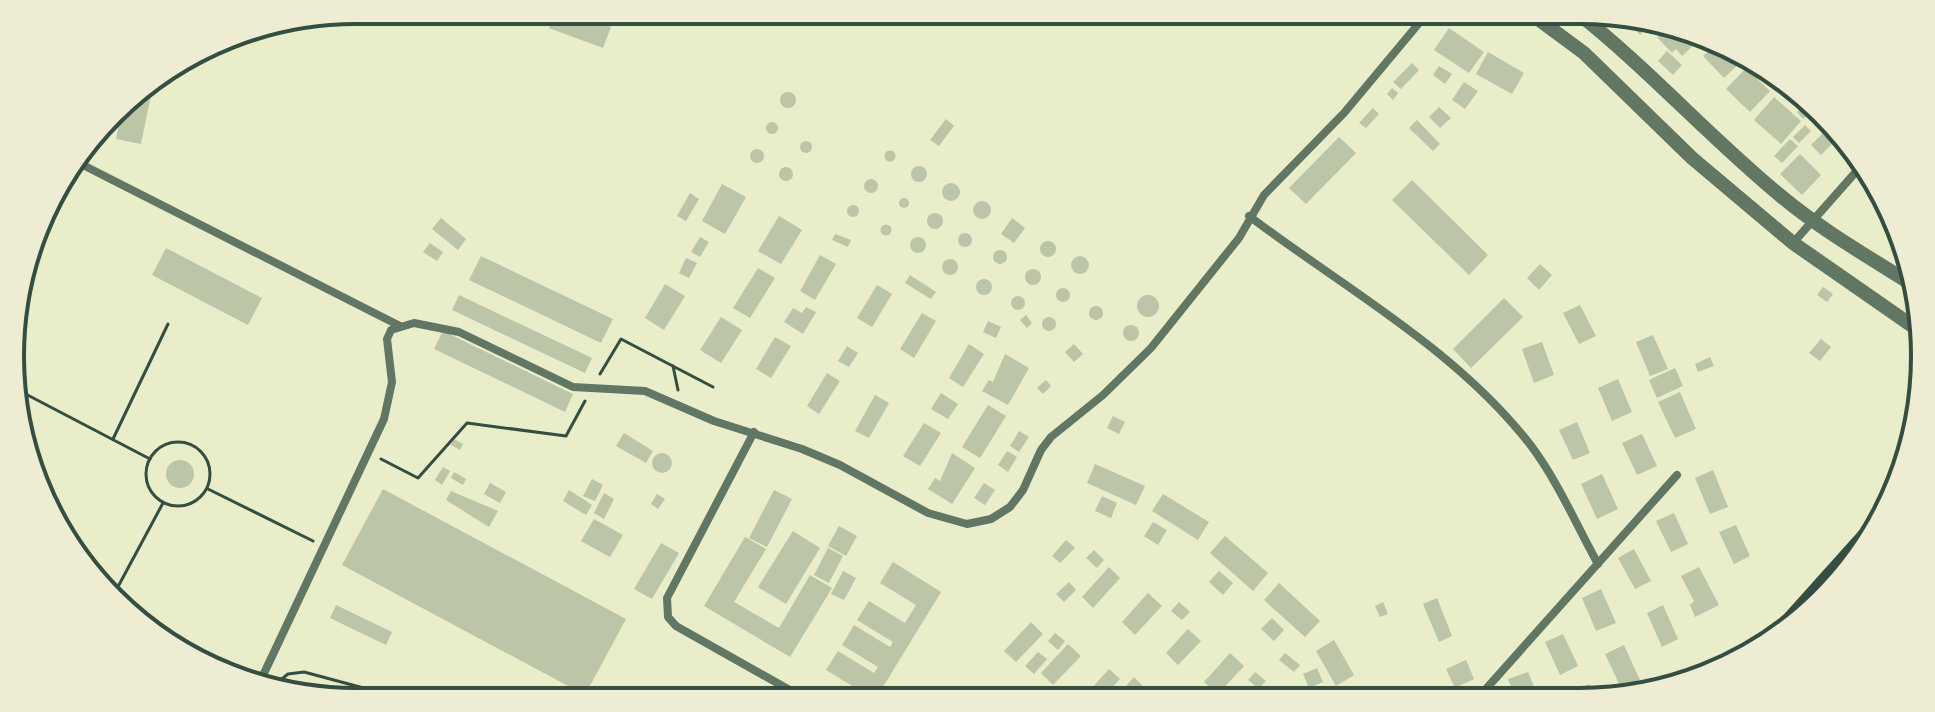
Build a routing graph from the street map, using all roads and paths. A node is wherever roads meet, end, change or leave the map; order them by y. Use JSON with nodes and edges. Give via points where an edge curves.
{"nodes":[{"id":1,"x":1418,"y":24,"type":"edge"},
{"id":2,"x":1545,"y":24,"type":"edge"},
{"id":3,"x":1593,"y":25,"type":"edge"},
{"id":4,"x":84,"y":166,"type":"edge"},
{"id":5,"x":1855,"y":172,"type":"edge"},
{"id":6,"x":1249,"y":216,"type":"junction"},
{"id":7,"x":1812,"y":221,"type":"junction"},
{"id":8,"x":1793,"y":243,"type":"junction"},
{"id":9,"x":1902,"y":278,"type":"edge"},
{"id":10,"x":168,"y":324,"type":"dead end"},
{"id":11,"x":1909,"y":324,"type":"edge"},
{"id":12,"x":400,"y":326,"type":"junction"},
{"id":13,"x":673,"y":366,"type":"junction"},
{"id":14,"x":592,"y":387,"type":"junction"},
{"id":15,"x":713,"y":387,"type":"dead end"},
{"id":16,"x":27,"y":395,"type":"edge"},
{"id":17,"x":682,"y":408,"type":"junction"},
{"id":18,"x":384,"y":419,"type":"junction"},
{"id":19,"x":754,"y":432,"type":"junction"},
{"id":20,"x":112,"y":440,"type":"junction"},
{"id":21,"x":150,"y":459,"type":"junction"},
{"id":22,"x":1677,"y":475,"type":"dead end"},
{"id":23,"x":207,"y":489,"type":"junction"},
{"id":24,"x":163,"y":503,"type":"junction"},
{"id":25,"x":323,"y":546,"type":"junction"},
{"id":26,"x":1598,"y":564,"type":"junction"},
{"id":27,"x":118,"y":587,"type":"edge"},
{"id":28,"x":263,"y":675,"type":"edge"},
{"id":29,"x":281,"y":680,"type":"edge"},
{"id":30,"x":364,"y":688,"type":"edge"},
{"id":31,"x":786,"y":688,"type":"edge"},
{"id":32,"x":1487,"y":688,"type":"edge"}],
"edges":[{"from":1,"to":6,"type":"street"},
{"from":2,"to":8,"type":"street","via":[[1584,53],[1692,158]]},
{"from":3,"to":7,"type":"street"},
{"from":4,"to":12,"type":"street"},
{"from":5,"to":7,"type":"street"},
{"from":6,"to":19,"type":"street","via":[[1239,238],[1151,348],[1051,437],[1023,490],[991,519],[967,524],[928,513],[840,465]]},
{"from":6,"to":26,"type":"street","via":[[1389,315],[1512,423],[1534,449]]},
{"from":7,"to":8,"type":"street"},
{"from":7,"to":9,"type":"street"},
{"from":8,"to":11,"type":"street"},
{"from":10,"to":20,"type":"path"},
{"from":12,"to":14,"type":"street","via":[[447,328],[573,387]]},
{"from":12,"to":18,"type":"street","via":[[387,339],[392,382]]},
{"from":13,"to":14,"type":"path","via":[[621,339]]},
{"from":13,"to":15,"type":"path"},
{"from":13,"to":17,"type":"path"},
{"from":14,"to":17,"type":"street","via":[[629,388]]},
{"from":14,"to":18,"type":"path","via":[[566,436],[467,423],[418,478],[381,462]]},
{"from":16,"to":20,"type":"path"},
{"from":17,"to":19,"type":"street"},
{"from":18,"to":25,"type":"street"},
{"from":19,"to":31,"type":"street","via":[[666,606],[676,626]]},
{"from":20,"to":21,"type":"path"},
{"from":21,"to":23,"type":"path","via":[[169,443],[193,445],[209,464]]},
{"from":21,"to":24,"type":"path","via":[[148,484]]},
{"from":22,"to":26,"type":"street"},
{"from":23,"to":24,"type":"path","via":[[188,505]]},
{"from":23,"to":25,"type":"path"},
{"from":24,"to":27,"type":"path"},
{"from":25,"to":28,"type":"street"},
{"from":26,"to":32,"type":"street"},
{"from":29,"to":30,"type":"path","via":[[304,672]]}]}
